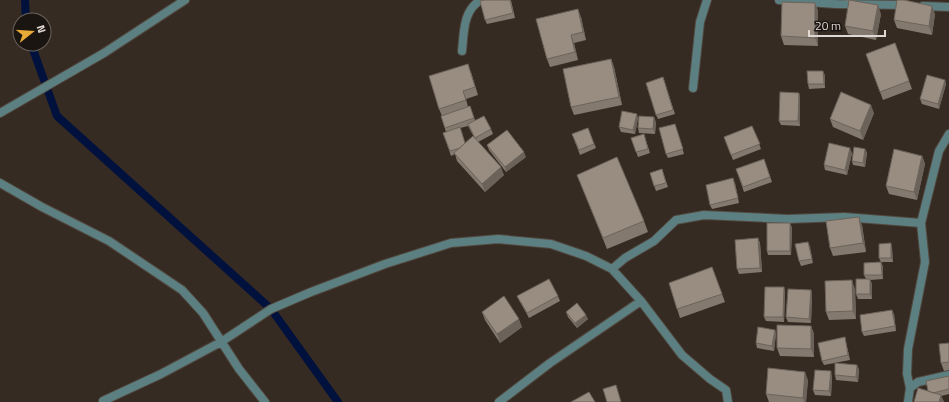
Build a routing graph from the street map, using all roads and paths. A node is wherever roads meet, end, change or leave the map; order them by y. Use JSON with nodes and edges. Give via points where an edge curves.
{"nodes":[{"id":1,"x":185,"y":0,"type":"edge"},
{"id":2,"x":481,"y":0,"type":"edge"},
{"id":3,"x":707,"y":0,"type":"edge"},
{"id":4,"x":779,"y":0,"type":"edge"},
{"id":5,"x":949,"y":7,"type":"edge"},
{"id":6,"x":462,"y":51,"type":"dead end"},
{"id":7,"x":693,"y":88,"type":"dead end"},
{"id":8,"x":0,"y":113,"type":"edge"},
{"id":9,"x":949,"y":134,"type":"edge"},
{"id":10,"x":0,"y":184,"type":"edge"},
{"id":11,"x":921,"y":223,"type":"junction"},
{"id":12,"x":612,"y":269,"type":"junction"},
{"id":13,"x":641,"y":301,"type":"junction"},
{"id":14,"x":221,"y":342,"type":"junction"},
{"id":15,"x":949,"y":375,"type":"edge"},
{"id":16,"x":910,"y":388,"type":"junction"},
{"id":17,"x":103,"y":401,"type":"edge"},
{"id":18,"x":265,"y":402,"type":"edge"},
{"id":19,"x":499,"y":402,"type":"edge"},
{"id":20,"x":728,"y":402,"type":"edge"},
{"id":21,"x":908,"y":402,"type":"edge"}],
"edges":[{"from":1,"to":8,"type":"street","via":[[104,53]]},
{"from":2,"to":6,"type":"street","via":[[474,4],[465,20]]},
{"from":3,"to":7,"type":"street","via":[[700,22]]},
{"from":4,"to":5,"type":"street"},
{"from":9,"to":11,"type":"street","via":[[939,151]]},
{"from":10,"to":14,"type":"street","via":[[109,240],[182,290],[203,313]]},
{"from":11,"to":12,"type":"street","via":[[844,217],[704,215],[676,220],[654,241]]},
{"from":11,"to":16,"type":"street","via":[[925,262],[908,348],[907,374]]},
{"from":12,"to":13,"type":"street"},
{"from":12,"to":14,"type":"street","via":[[586,256],[551,244],[498,239],[451,243],[311,292],[272,309]]},
{"from":13,"to":19,"type":"street","via":[[550,363]]},
{"from":13,"to":20,"type":"street","via":[[682,355],[726,390]]},
{"from":14,"to":17,"type":"street"},
{"from":14,"to":18,"type":"street"},
{"from":15,"to":16,"type":"street","via":[[918,382]]},
{"from":16,"to":21,"type":"street"}]}
